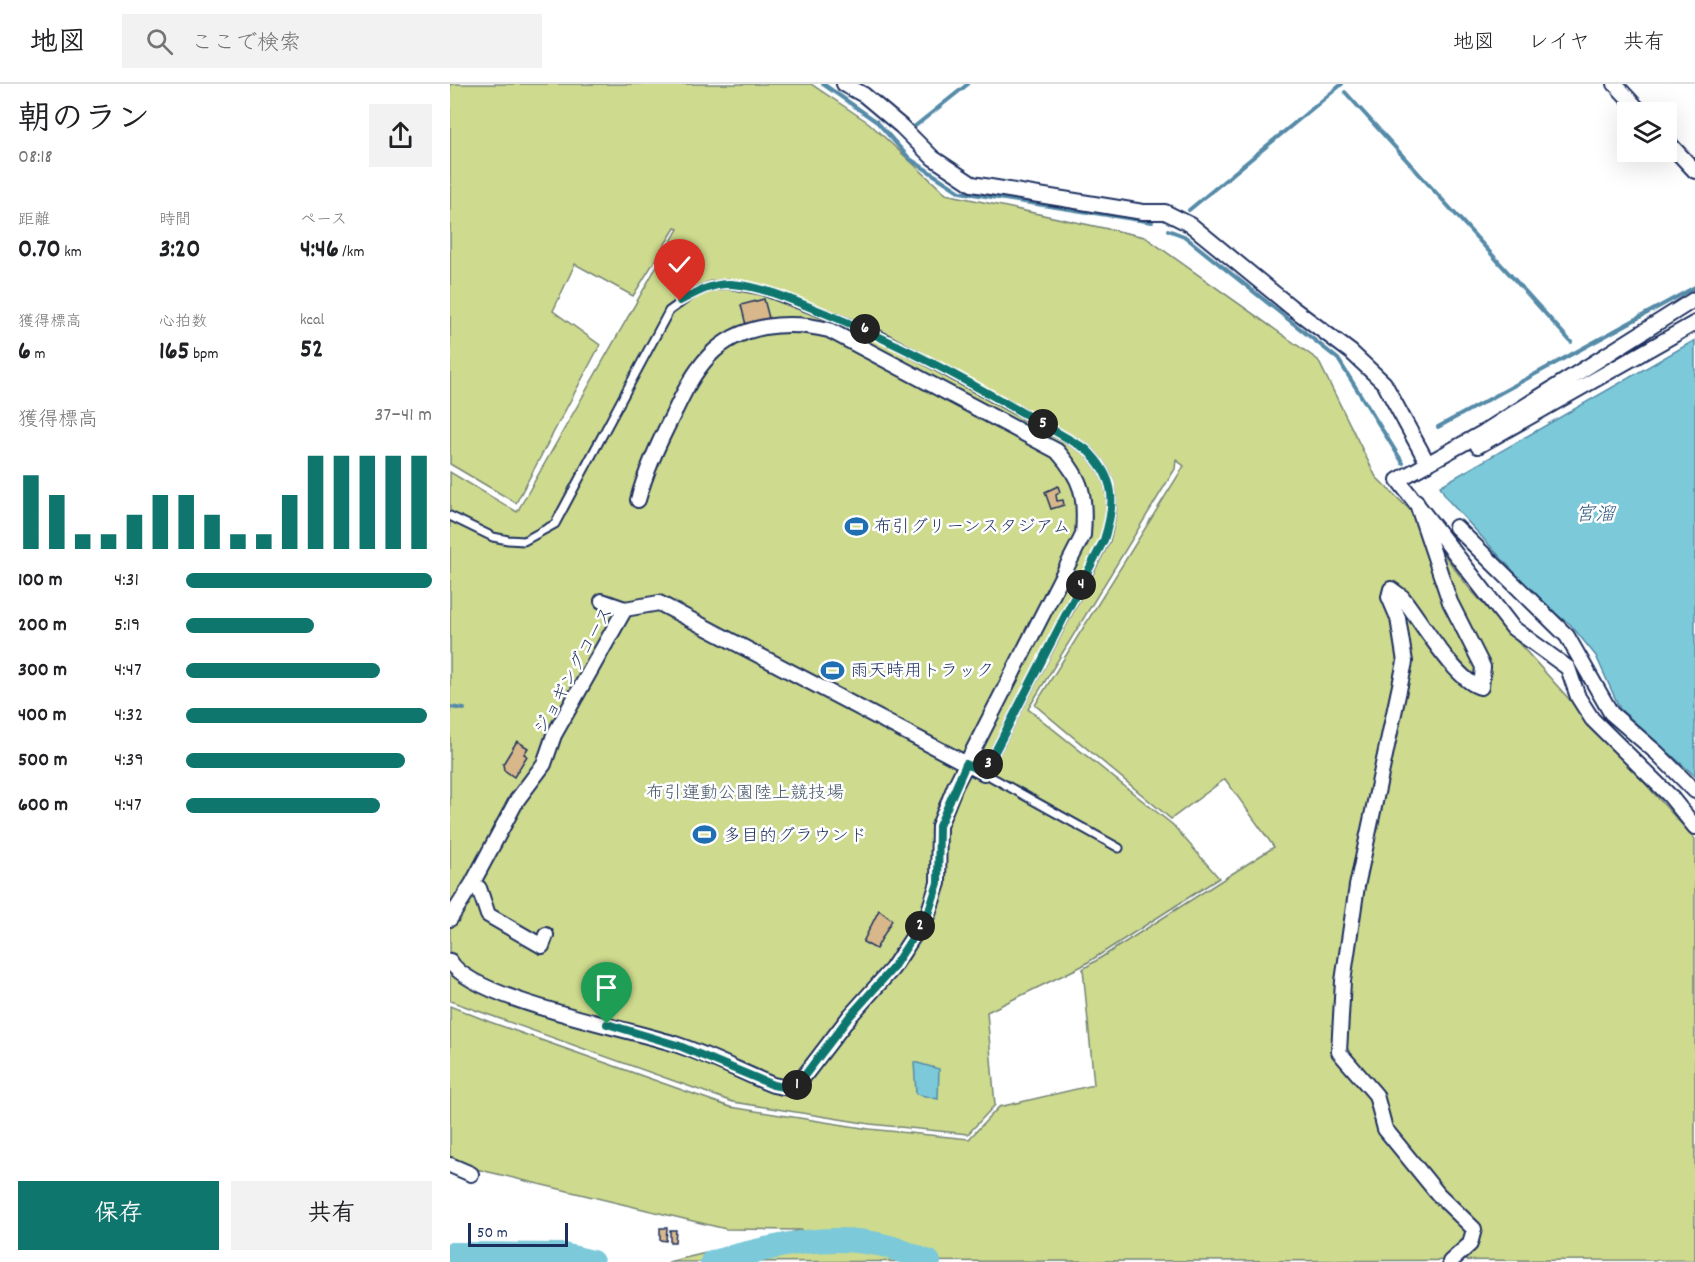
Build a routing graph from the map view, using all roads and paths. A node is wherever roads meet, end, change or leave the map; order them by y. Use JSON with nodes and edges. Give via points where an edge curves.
{"nodes":[{"id":1,"x":844,"y":84,"type":"edge"},
{"id":2,"x":1615,"y":84,"type":"edge"},
{"id":3,"x":1632,"y":102,"type":"edge"},
{"id":4,"x":1677,"y":152,"type":"edge"},
{"id":5,"x":1695,"y":171,"type":"edge"},
{"id":6,"x":1695,"y":299,"type":"edge"},
{"id":7,"x":1695,"y":323,"type":"edge"},
{"id":8,"x":1428,"y":464,"type":"junction"},
{"id":9,"x":1421,"y":478,"type":"dead end"},
{"id":10,"x":638,"y":500,"type":"dead end"},
{"id":11,"x":1416,"y":501,"type":"junction"},
{"id":12,"x":450,"y":516,"type":"edge"},
{"id":13,"x":1456,"y":527,"type":"dead end"},
{"id":14,"x":602,"y":602,"type":"dead end"},
{"id":15,"x":625,"y":609,"type":"junction"},
{"id":16,"x":966,"y":764,"type":"junction"},
{"id":17,"x":984,"y":773,"type":"junction"},
{"id":18,"x":1695,"y":791,"type":"edge"},
{"id":19,"x":1695,"y":827,"type":"edge"},
{"id":20,"x":1119,"y":848,"type":"dead end"},
{"id":21,"x":472,"y":885,"type":"junction"},
{"id":22,"x":450,"y":919,"type":"edge"},
{"id":23,"x":546,"y":935,"type":"dead end"},
{"id":24,"x":450,"y":961,"type":"edge"},
{"id":25,"x":450,"y":1165,"type":"edge"},
{"id":26,"x":471,"y":1174,"type":"dead end"},
{"id":27,"x":1450,"y":1262,"type":"edge"}],
"edges":[{"from":1,"to":8,"type":"street","via":[[864,95],[933,158],[972,184],[1143,212],[1165,212],[1191,225],[1290,308],[1351,352],[1384,383]]},
{"from":2,"to":3,"type":"street"},
{"from":4,"to":5,"type":"street"},
{"from":6,"to":8,"type":"street"},
{"from":7,"to":9,"type":"street"},
{"from":8,"to":11,"type":"street","via":[[1398,480]]},
{"from":10,"to":16,"type":"street","via":[[657,445],[690,382],[710,354],[739,335],[769,325],[792,323],[829,330],[1057,451],[1074,470],[1083,489],[1083,535]]},
{"from":11,"to":19,"type":"street","via":[[1513,628],[1568,668],[1578,697],[1592,719],[1670,795]]},
{"from":11,"to":27,"type":"street","via":[[1450,602],[1483,667],[1481,687],[1472,686],[1460,674],[1402,597],[1391,589],[1389,597],[1398,618],[1405,663],[1357,886],[1342,992],[1339,1052],[1376,1095],[1385,1129],[1442,1199],[1474,1229],[1470,1244]]},
{"from":12,"to":17,"type":"lane","via":[[508,540],[524,541],[555,524],[611,423],[657,328],[669,311],[694,293],[711,286],[746,286],[878,334],[1086,449],[1100,463],[1110,485],[1114,507],[1104,540]]},
{"from":13,"to":18,"type":"street","via":[[1567,636],[1611,712]]},
{"from":14,"to":15,"type":"street"},
{"from":15,"to":16,"type":"street","name":"ジョギングコース","via":[[659,603]]},
{"from":15,"to":21,"type":"street","name":"ジョギングコース","via":[[554,735],[544,764],[512,808]]},
{"from":16,"to":17,"type":"street","name":"ジョギングコース"},
{"from":16,"to":24,"type":"street","via":[[939,826],[938,883],[928,914],[892,969],[798,1084],[788,1088],[677,1045],[526,1003],[469,979],[454,969]]},
{"from":17,"to":20,"type":"lane"},
{"from":21,"to":22,"type":"street","name":"ジョギングコース"},
{"from":21,"to":23,"type":"street","via":[[479,888],[488,915],[542,946]]},
{"from":25,"to":26,"type":"street"}]}
